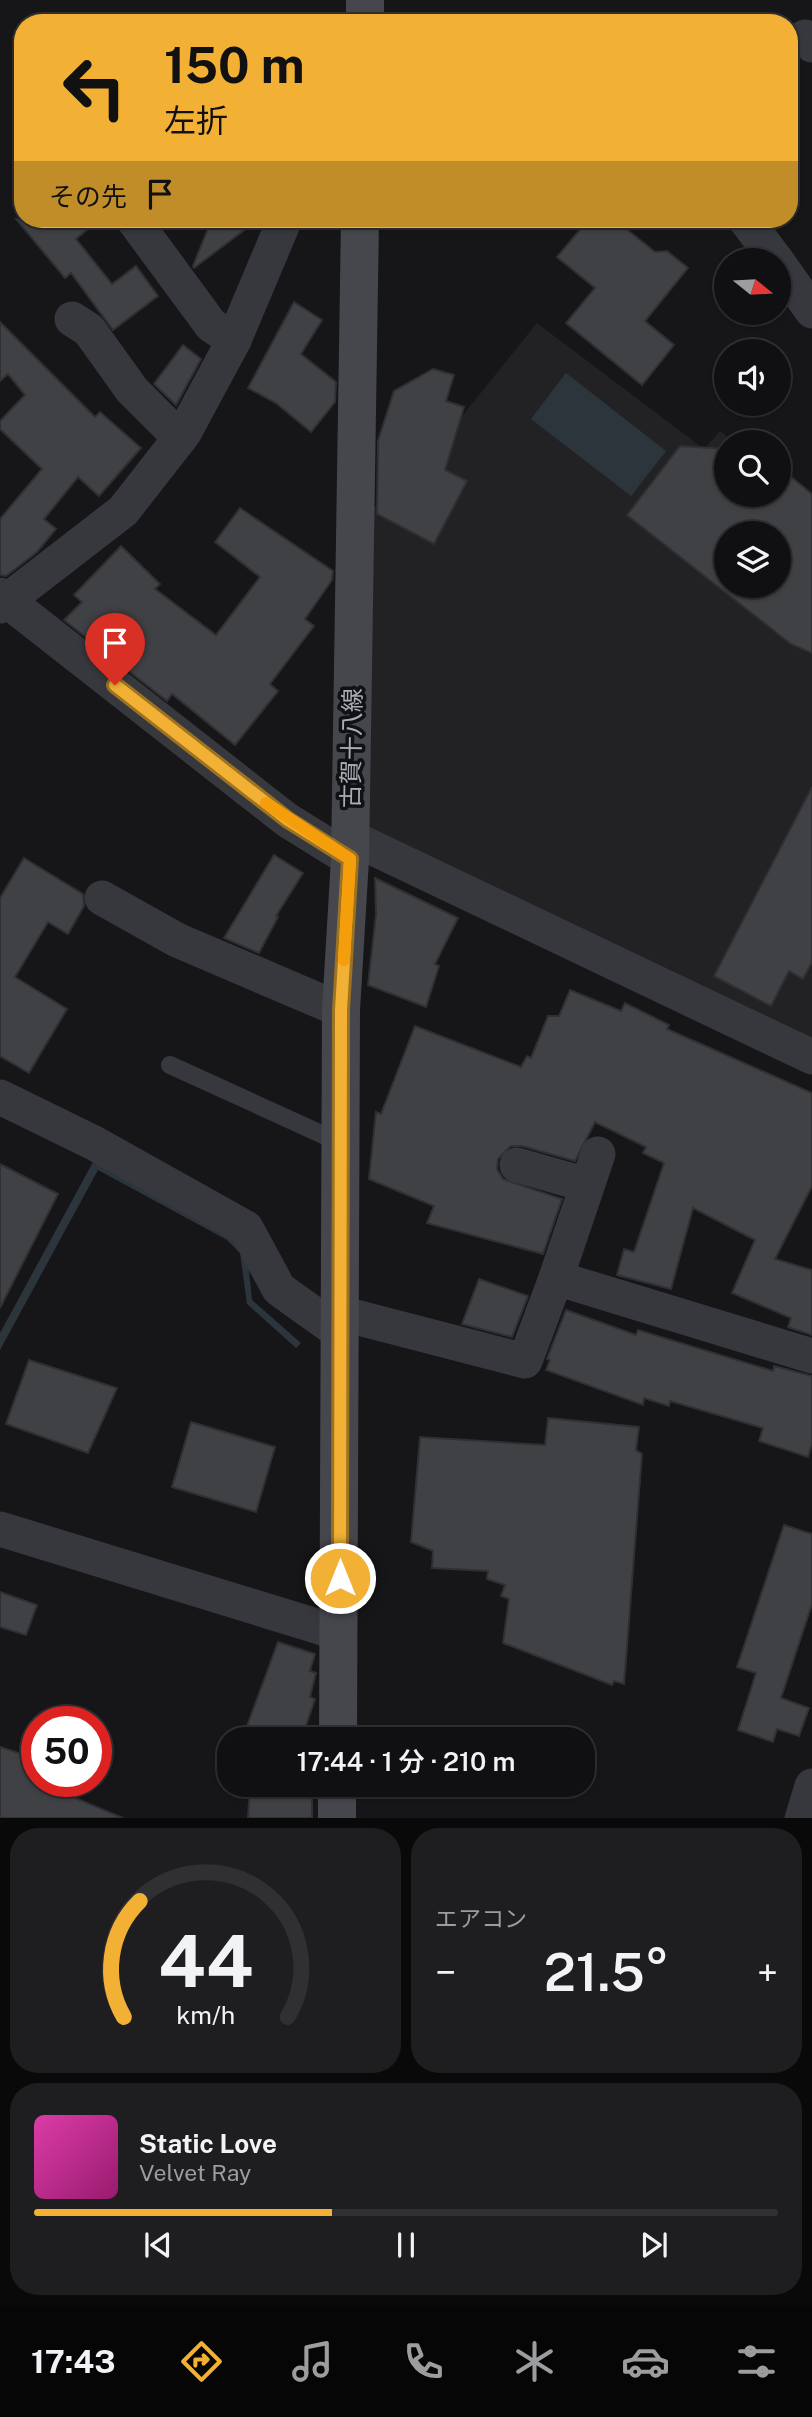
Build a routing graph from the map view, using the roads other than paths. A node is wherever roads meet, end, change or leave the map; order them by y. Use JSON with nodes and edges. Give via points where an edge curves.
{"nodes":[{"id":1,"x":141,"y":228,"type":"edge"},
{"id":2,"x":281,"y":228,"type":"edge"},
{"id":3,"x":360,"y":228,"type":"edge"},
{"id":4,"x":752,"y":228,"type":"edge"},
{"id":5,"x":767,"y":248,"type":"edge"},
{"id":6,"x":791,"y":281,"type":"edge"},
{"id":7,"x":812,"y":311,"type":"edge"},
{"id":8,"x":72,"y":318,"type":"dead end"},
{"id":9,"x":234,"y":340,"type":"junction"},
{"id":10,"x":180,"y":438,"type":"junction"},
{"id":11,"x":2,"y":601,"type":"edge"},
{"id":12,"x":350,"y":848,"type":"junction"},
{"id":13,"x":102,"y":898,"type":"dead end"},
{"id":14,"x":341,"y":1010,"type":"junction"},
{"id":15,"x":812,"y":1057,"type":"edge"},
{"id":16,"x":170,"y":1065,"type":"dead end"},
{"id":17,"x":0,"y":1097,"type":"edge"},
{"id":18,"x":341,"y":1143,"type":"junction"},
{"id":19,"x":517,"y":1165,"type":"dead end"},
{"id":20,"x":556,"y":1278,"type":"junction"},
{"id":21,"x":340,"y":1323,"type":"junction"},
{"id":22,"x":812,"y":1356,"type":"edge"},
{"id":23,"x":0,"y":1529,"type":"edge"},
{"id":24,"x":340,"y":1633,"type":"junction"},
{"id":25,"x":338,"y":1727,"type":"edge"},
{"id":26,"x":812,"y":1786,"type":"edge"},
{"id":27,"x":337,"y":1797,"type":"edge"},
{"id":28,"x":337,"y":1818,"type":"edge"},
{"id":29,"x":802,"y":1818,"type":"edge"}],
"edges":[{"from":1,"to":9,"type":"street","via":[[211,324]]},
{"from":2,"to":9,"type":"street"},
{"from":3,"to":12,"type":"main road","name":"古賀十八線"},
{"from":4,"to":5,"type":"street"},
{"from":6,"to":7,"type":"street"},
{"from":8,"to":10,"type":"street","via":[[89,330],[132,390]]},
{"from":9,"to":10,"type":"street"},
{"from":10,"to":11,"type":"street","via":[[123,511]]},
{"from":11,"to":12,"type":"street","via":[[288,820]]},
{"from":12,"to":14,"type":"main road","name":"古賀十八線"},
{"from":12,"to":15,"type":"street"},
{"from":13,"to":14,"type":"street","via":[[177,940]]},
{"from":14,"to":18,"type":"main road","name":"古賀十八線"},
{"from":16,"to":18,"type":"lane"},
{"from":17,"to":21,"type":"street","via":[[246,1228],[279,1289]]},
{"from":18,"to":21,"type":"main road","name":"古賀十八線"},
{"from":19,"to":20,"type":"street","via":[[593,1170]]},
{"from":20,"to":21,"type":"street","via":[[525,1361]]},
{"from":20,"to":22,"type":"street"},
{"from":21,"to":24,"type":"main road","name":"古賀十八線"},
{"from":23,"to":24,"type":"street"},
{"from":24,"to":25,"type":"main road","name":"古賀十八線"},
{"from":26,"to":29,"type":"street"},
{"from":27,"to":28,"type":"main road"}]}
